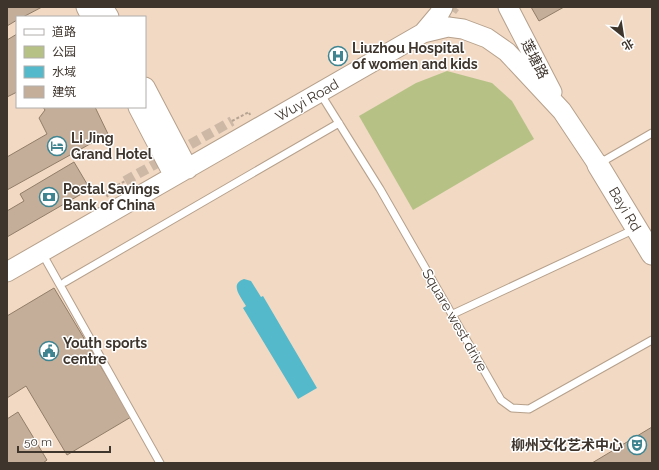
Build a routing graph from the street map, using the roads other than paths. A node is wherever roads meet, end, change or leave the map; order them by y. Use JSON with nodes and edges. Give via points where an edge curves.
{"nodes":[{"id":1,"x":86,"y":7,"type":"edge"},
{"id":2,"x":104,"y":7,"type":"edge"},
{"id":3,"x":443,"y":7,"type":"tunnel mouth"},
{"id":4,"x":508,"y":7,"type":"edge"},
{"id":5,"x":90,"y":16,"type":"edge"},
{"id":6,"x":108,"y":16,"type":"edge"},
{"id":7,"x":423,"y":34,"type":"junction"},
{"id":8,"x":146,"y":89,"type":"edge"},
{"id":9,"x":320,"y":93,"type":"junction"},
{"id":10,"x":139,"y":108,"type":"edge"},
{"id":11,"x":562,"y":111,"type":"junction"},
{"id":12,"x":339,"y":123,"type":"junction"},
{"id":13,"x":652,"y":133,"type":"edge"},
{"id":14,"x":598,"y":164,"type":"junction"},
{"id":15,"x":181,"y":172,"type":"junction"},
{"id":16,"x":637,"y":228,"type":"junction"},
{"id":17,"x":42,"y":253,"type":"junction"},
{"id":18,"x":652,"y":254,"type":"edge"},
{"id":19,"x":7,"y":272,"type":"edge"},
{"id":20,"x":65,"y":282,"type":"dead end"},
{"id":21,"x":453,"y":314,"type":"junction"},
{"id":22,"x":652,"y":340,"type":"edge"},
{"id":23,"x":160,"y":463,"type":"edge"}],
"edges":[{"from":1,"to":5,"type":"main road"},
{"from":2,"to":6,"type":"main road"},
{"from":3,"to":7,"type":"main road"},
{"from":4,"to":11,"type":"main road","name":"莲塘路"},
{"from":7,"to":9,"type":"main road","name":"Wuyi Road"},
{"from":7,"to":11,"type":"main road","name":"Wuyi Road","via":[[448,27],[463,29],[487,38],[507,52]]},
{"from":8,"to":15,"type":"main road"},
{"from":9,"to":12,"type":"lane","name":"Square west drive"},
{"from":9,"to":15,"type":"main road","name":"Wuyi Road"},
{"from":10,"to":15,"type":"main road"},
{"from":11,"to":14,"type":"main road","name":"Wuyi Road"},
{"from":12,"to":20,"type":"lane"},
{"from":12,"to":21,"type":"lane","name":"Square west drive"},
{"from":13,"to":14,"type":"lane"},
{"from":14,"to":16,"type":"main road","name":"Bayi Rd"},
{"from":15,"to":17,"type":"main road","name":"Wuyi Road"},
{"from":16,"to":18,"type":"main road","name":"Bayi Rd"},
{"from":16,"to":21,"type":"lane"},
{"from":17,"to":19,"type":"main road","name":"Wuyi Road"},
{"from":17,"to":23,"type":"lane"},
{"from":21,"to":22,"type":"lane","name":"Square west drive","via":[[501,400],[512,408],[528,409]]}]}
